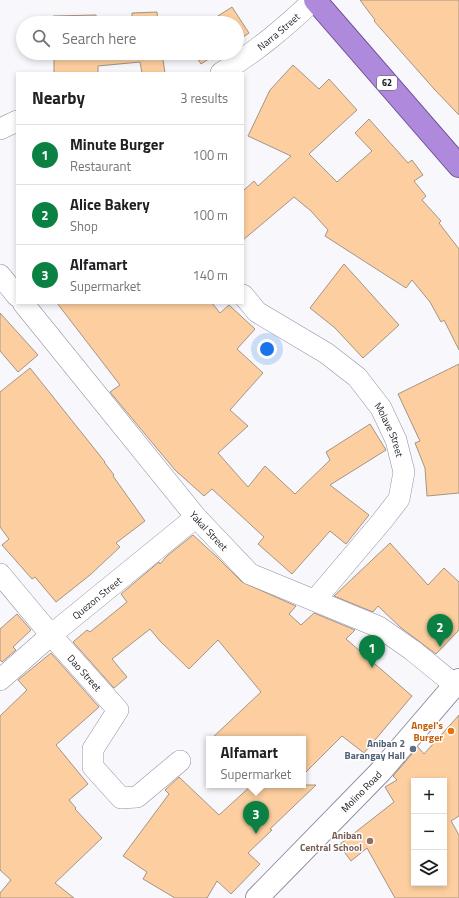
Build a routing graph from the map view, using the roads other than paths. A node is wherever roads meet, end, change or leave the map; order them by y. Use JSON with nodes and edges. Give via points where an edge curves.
{"nodes":[{"id":1,"x":314,"y":0,"type":"edge"},
{"id":2,"x":243,"y":60,"type":"edge"},
{"id":3,"x":244,"y":60,"type":"edge"},
{"id":4,"x":223,"y":72,"type":"edge"},
{"id":5,"x":16,"y":122,"type":"edge"},
{"id":6,"x":0,"y":130,"type":"edge"},
{"id":7,"x":459,"y":166,"type":"edge"},
{"id":8,"x":0,"y":275,"type":"edge"},
{"id":9,"x":16,"y":295,"type":"edge"},
{"id":10,"x":244,"y":296,"type":"edge"},
{"id":11,"x":24,"y":304,"type":"edge"},
{"id":12,"x":196,"y":517,"type":"junction"},
{"id":13,"x":0,"y":574,"type":"edge"},
{"id":14,"x":315,"y":600,"type":"junction"},
{"id":15,"x":51,"y":635,"type":"junction"},
{"id":16,"x":0,"y":680,"type":"edge"},
{"id":17,"x":457,"y":683,"type":"edge"},
{"id":18,"x":180,"y":761,"type":"dead end"},
{"id":19,"x":257,"y":898,"type":"edge"}],
"edges":[{"from":1,"to":3,"type":"street","name":"Narra Street","via":[[287,26]]},
{"from":1,"to":7,"type":"highway","number":"62"},
{"from":2,"to":4,"type":"street","name":"Narra Street"},
{"from":5,"to":6,"type":"street"},
{"from":8,"to":9,"type":"street"},
{"from":10,"to":14,"type":"street","name":"Molave Street","via":[[257,312],[326,353],[357,377],[381,408],[396,440],[404,472],[399,499]]},
{"from":11,"to":12,"type":"street","name":"Yakal Street"},
{"from":12,"to":14,"type":"street","name":"Yakal Street","via":[[250,574]]},
{"from":12,"to":15,"type":"street","name":"Quezon Street"},
{"from":13,"to":15,"type":"street"},
{"from":14,"to":17,"type":"street","name":"Yakal Street","via":[[379,627]]},
{"from":15,"to":16,"type":"street","name":"Quezon Street"},
{"from":15,"to":18,"type":"street","name":"Dao Street","via":[[118,710],[93,749],[93,767],[121,798],[137,797]]},
{"from":17,"to":19,"type":"main road","name":"Molino Road","via":[[381,771]]}]}
